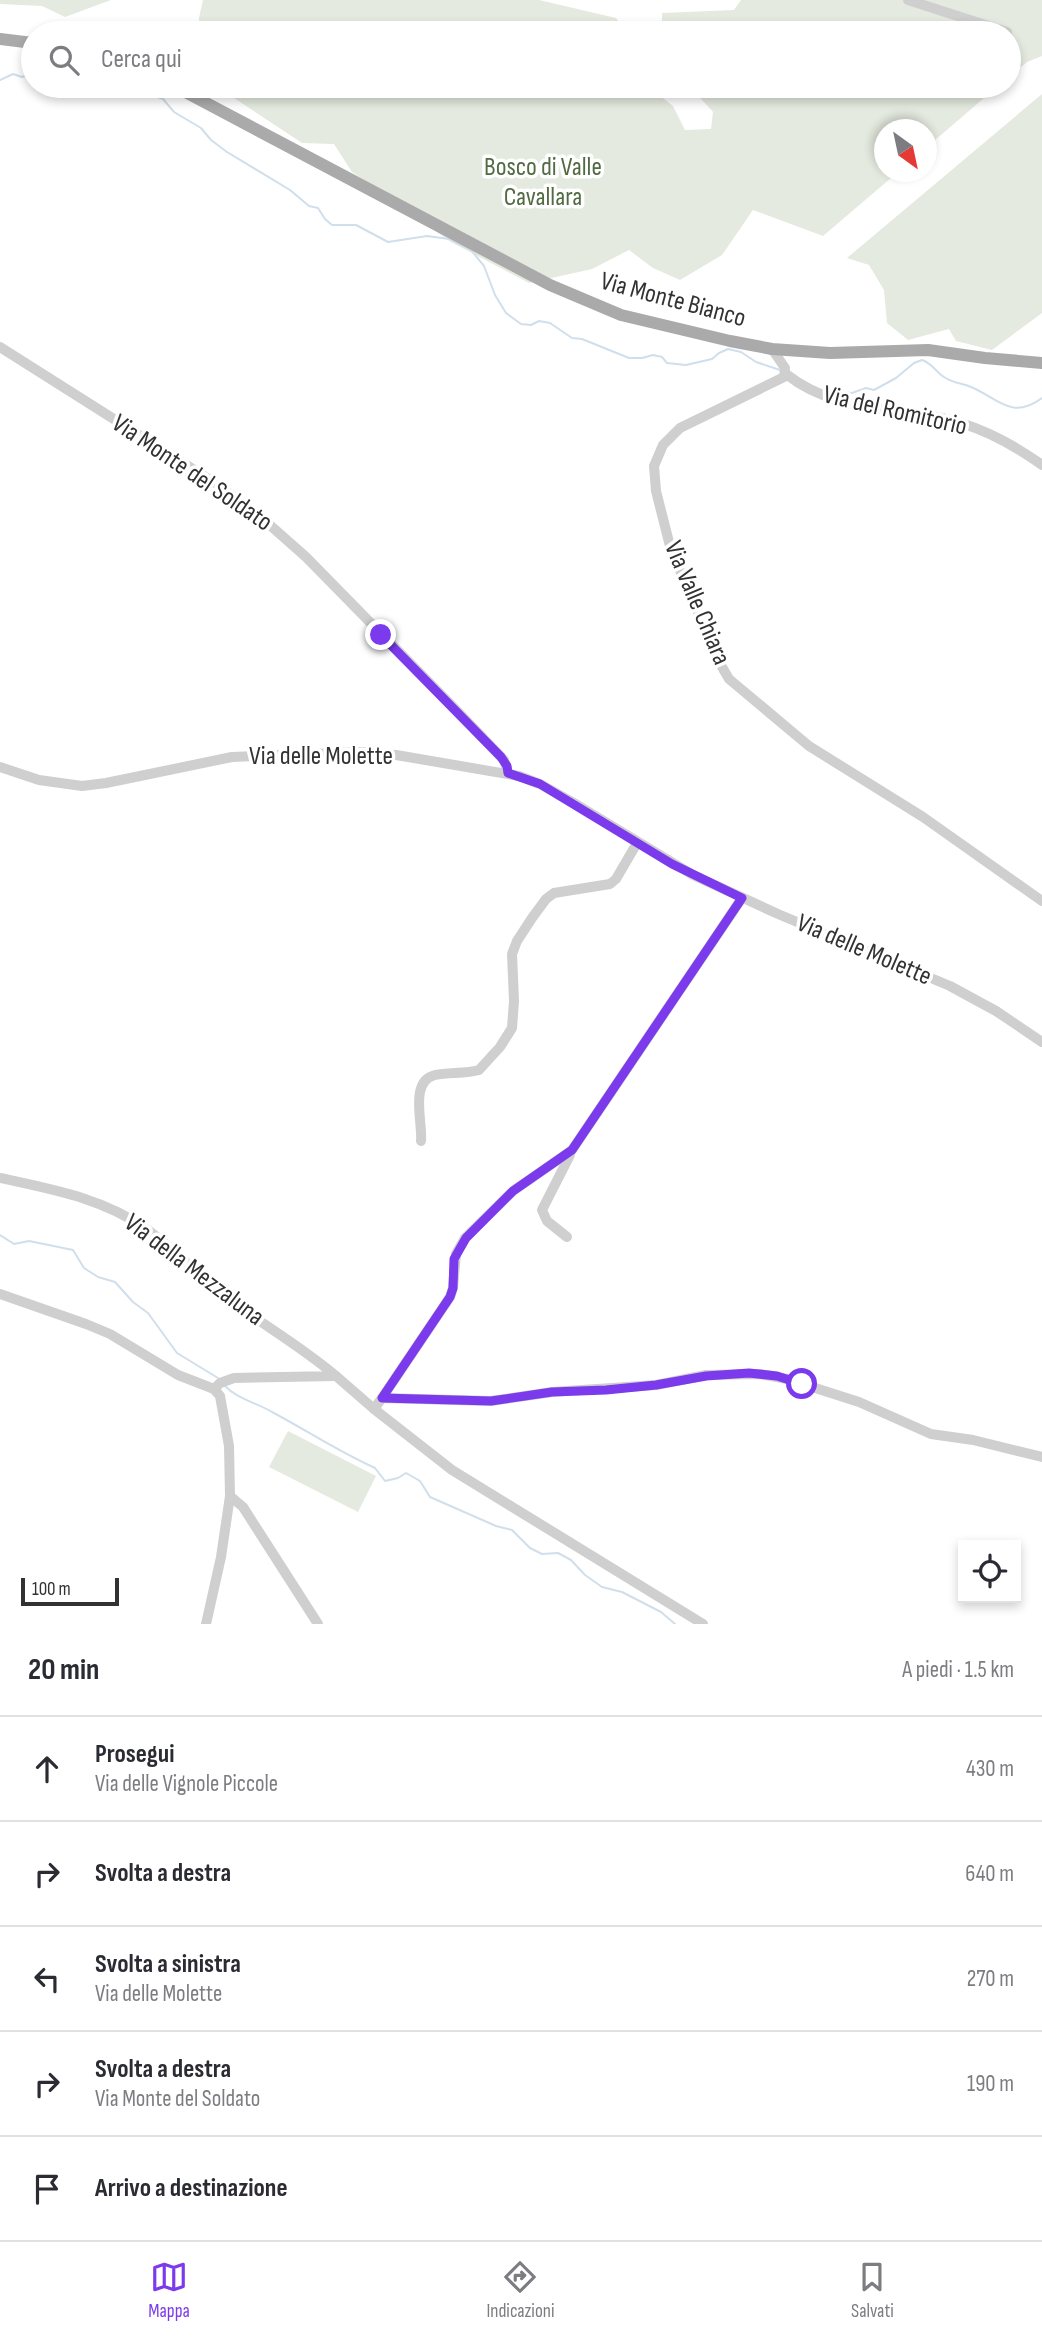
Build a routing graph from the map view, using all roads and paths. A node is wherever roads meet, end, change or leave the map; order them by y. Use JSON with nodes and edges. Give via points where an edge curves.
{"nodes":[{"id":1,"x":908,"y":0,"type":"edge"},
{"id":2,"x":973,"y":21,"type":"edge"},
{"id":3,"x":0,"y":39,"type":"edge"},
{"id":4,"x":21,"y":42,"type":"edge"},
{"id":5,"x":196,"y":98,"type":"edge"},
{"id":6,"x":0,"y":347,"type":"edge"},
{"id":7,"x":772,"y":349,"type":"junction"},
{"id":8,"x":1042,"y":363,"type":"edge"},
{"id":9,"x":786,"y":374,"type":"junction"},
{"id":10,"x":1042,"y":465,"type":"edge"},
{"id":11,"x":0,"y":767,"type":"edge"},
{"id":12,"x":508,"y":773,"type":"junction"},
{"id":13,"x":637,"y":843,"type":"junction"},
{"id":14,"x":742,"y":898,"type":"junction"},
{"id":15,"x":1042,"y":901,"type":"edge"},
{"id":16,"x":1042,"y":1042,"type":"edge"},
{"id":17,"x":421,"y":1141,"type":"dead end"},
{"id":18,"x":575,"y":1146,"type":"junction"},
{"id":19,"x":0,"y":1178,"type":"edge"},
{"id":20,"x":567,"y":1237,"type":"dead end"},
{"id":21,"x":0,"y":1294,"type":"edge"},
{"id":22,"x":336,"y":1376,"type":"junction"},
{"id":23,"x":214,"y":1389,"type":"junction"},
{"id":24,"x":382,"y":1398,"type":"junction"},
{"id":25,"x":377,"y":1412,"type":"junction"},
{"id":26,"x":1042,"y":1457,"type":"edge"},
{"id":27,"x":230,"y":1496,"type":"junction"},
{"id":28,"x":206,"y":1624,"type":"edge"},
{"id":29,"x":318,"y":1624,"type":"edge"},
{"id":30,"x":703,"y":1624,"type":"edge"}],
"edges":[{"from":1,"to":2,"type":"street"},
{"from":3,"to":4,"type":"main road"},
{"from":5,"to":7,"type":"main road","name":"Via Monte Bianco","via":[[550,285],[632,318]]},
{"from":6,"to":12,"type":"street","name":"Via Monte del Soldato","via":[[254,511],[321,572],[459,713],[504,760]]},
{"from":7,"to":8,"type":"main road","name":"Via Monte Bianco","via":[[830,353],[928,350]]},
{"from":7,"to":9,"type":"street"},
{"from":9,"to":10,"type":"street","name":"Via del Romitorio","via":[[832,401],[960,422],[1007,442]]},
{"from":9,"to":15,"type":"street","name":"Via Valle Chiara","via":[[680,428],[663,445],[654,466],[671,550],[722,667],[732,681],[808,746],[933,824]]},
{"from":11,"to":12,"type":"street","name":"Via delle Molette","via":[[39,780],[82,786],[232,757],[362,752]]},
{"from":12,"to":13,"type":"street","name":"Via delle Molette","via":[[540,784]]},
{"from":13,"to":14,"type":"street","name":"Via delle Molette"},
{"from":13,"to":17,"type":"street","via":[[610,884],[557,892],[543,902],[513,950],[510,1032],[479,1070],[433,1075],[424,1082],[419,1094]]},
{"from":14,"to":16,"type":"street","name":"Via delle Molette","via":[[950,986]]},
{"from":14,"to":18,"type":"street"},
{"from":18,"to":20,"type":"street","via":[[542,1208],[547,1221]]},
{"from":18,"to":24,"type":"street","via":[[513,1191],[468,1235],[456,1254],[450,1297]]},
{"from":19,"to":22,"type":"street","name":"Via della Mezzaluna","via":[[86,1199],[129,1218],[221,1293]]},
{"from":21,"to":23,"type":"street","via":[[110,1334],[178,1375]]},
{"from":22,"to":23,"type":"street","via":[[234,1378]]},
{"from":22,"to":25,"type":"street","name":"Via della Mezzaluna"},
{"from":23,"to":27,"type":"street","via":[[220,1396],[228,1434]]},
{"from":24,"to":25,"type":"street"},
{"from":24,"to":26,"type":"street","via":[[486,1402],[706,1376],[760,1374],[859,1402],[931,1434]]},
{"from":25,"to":30,"type":"street","name":"Via della Mezzaluna","via":[[452,1470]]},
{"from":27,"to":28,"type":"street"},
{"from":27,"to":29,"type":"street","via":[[243,1507]]}]}
